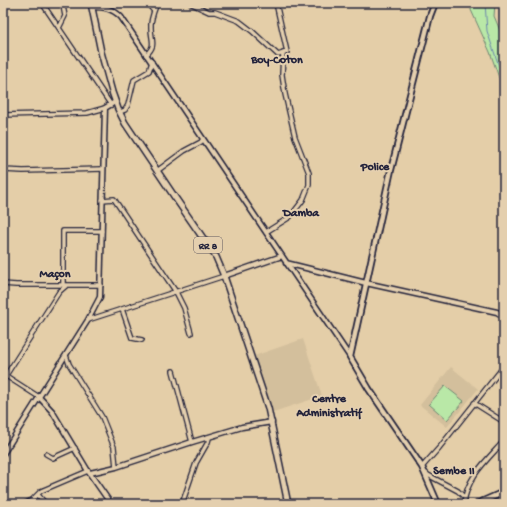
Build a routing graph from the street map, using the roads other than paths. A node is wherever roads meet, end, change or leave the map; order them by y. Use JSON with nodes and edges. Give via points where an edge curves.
{"nodes":[{"id":1,"x":42,"y":3,"type":"edge"},
{"id":2,"x":64,"y":3,"type":"edge"},
{"id":3,"x":147,"y":3,"type":"edge"},
{"id":4,"x":157,"y":3,"type":"edge"},
{"id":5,"x":190,"y":3,"type":"edge"},
{"id":6,"x":276,"y":3,"type":"edge"},
{"id":7,"x":435,"y":3,"type":"edge"},
{"id":8,"x":92,"y":5,"type":"edge"},
{"id":9,"x":154,"y":11,"type":"junction"},
{"id":10,"x":59,"y":28,"type":"junction"},
{"id":11,"x":283,"y":53,"type":"junction"},
{"id":12,"x":146,"y":55,"type":"junction"},
{"id":13,"x":152,"y":62,"type":"junction"},
{"id":14,"x":113,"y":103,"type":"junction"},
{"id":15,"x":105,"y":108,"type":"junction"},
{"id":16,"x":120,"y":112,"type":"junction"},
{"id":17,"x":3,"y":115,"type":"edge"},
{"id":18,"x":203,"y":139,"type":"junction"},
{"id":19,"x":3,"y":170,"type":"edge"},
{"id":20,"x":103,"y":170,"type":"junction"},
{"id":21,"x":157,"y":171,"type":"junction"},
{"id":22,"x":102,"y":200,"type":"junction"},
{"id":23,"x":102,"y":231,"type":"junction"},
{"id":24,"x":266,"y":232,"type":"junction"},
{"id":25,"x":282,"y":256,"type":"junction"},
{"id":26,"x":286,"y":263,"type":"junction"},
{"id":27,"x":224,"y":276,"type":"junction"},
{"id":28,"x":366,"y":283,"type":"junction"},
{"id":29,"x":3,"y":284,"type":"edge"},
{"id":30,"x":65,"y":285,"type":"junction"},
{"id":31,"x":101,"y":285,"type":"junction"},
{"id":32,"x":176,"y":292,"type":"junction"},
{"id":33,"x":122,"y":309,"type":"junction"},
{"id":34,"x":504,"y":317,"type":"edge"},
{"id":35,"x":88,"y":320,"type":"junction"},
{"id":36,"x":191,"y":333,"type":"dead end"},
{"id":37,"x":142,"y":340,"type":"dead end"},
{"id":38,"x":66,"y":355,"type":"junction"},
{"id":39,"x":350,"y":358,"type":"junction"},
{"id":40,"x":504,"y":366,"type":"edge"},
{"id":41,"x":173,"y":371,"type":"dead end"},
{"id":42,"x":4,"y":374,"type":"edge"},
{"id":43,"x":3,"y":380,"type":"edge"},
{"id":44,"x":40,"y":397,"type":"junction"},
{"id":45,"x":474,"y":403,"type":"junction"},
{"id":46,"x":272,"y":422,"type":"junction"},
{"id":47,"x":504,"y":422,"type":"edge"},
{"id":48,"x":209,"y":438,"type":"junction"},
{"id":49,"x":504,"y":441,"type":"edge"},
{"id":50,"x":192,"y":442,"type":"junction"},
{"id":51,"x":75,"y":448,"type":"junction"},
{"id":52,"x":3,"y":454,"type":"edge"},
{"id":53,"x":46,"y":454,"type":"dead end"},
{"id":54,"x":116,"y":467,"type":"junction"},
{"id":55,"x":423,"y":469,"type":"junction"},
{"id":56,"x":89,"y":472,"type":"junction"},
{"id":57,"x":504,"y":492,"type":"edge"},
{"id":58,"x":38,"y":495,"type":"junction"},
{"id":59,"x":465,"y":498,"type":"junction"},
{"id":60,"x":24,"y":504,"type":"edge"},
{"id":61,"x":46,"y":504,"type":"edge"},
{"id":62,"x":110,"y":504,"type":"edge"},
{"id":63,"x":182,"y":504,"type":"edge"},
{"id":64,"x":288,"y":504,"type":"edge"},
{"id":65,"x":438,"y":504,"type":"edge"},
{"id":66,"x":464,"y":504,"type":"edge"},
{"id":67,"x":477,"y":504,"type":"edge"}],
"edges":[{"from":1,"to":10,"type":"street"},
{"from":2,"to":10,"type":"street","via":[[65,16]]},
{"from":3,"to":9,"type":"street"},
{"from":4,"to":9,"type":"street"},
{"from":5,"to":11,"type":"street","via":[[239,21],[278,55]]},
{"from":6,"to":11,"type":"street","via":[[287,52]]},
{"from":7,"to":28,"type":"main road","via":[[399,136]]},
{"from":8,"to":12,"type":"street","via":[[105,7],[117,13]]},
{"from":8,"to":14,"type":"main road","number":"RR 8"},
{"from":9,"to":12,"type":"street","via":[[151,28],[153,45],[152,50]]},
{"from":10,"to":14,"type":"street"},
{"from":11,"to":24,"type":"street","via":[[282,75],[285,94],[295,137],[309,173],[309,185],[303,200],[290,217]]},
{"from":12,"to":13,"type":"street"},
{"from":13,"to":16,"type":"street","via":[[149,71],[134,80],[128,105]]},
{"from":13,"to":18,"type":"street"},
{"from":14,"to":15,"type":"street"},
{"from":14,"to":16,"type":"main road","number":"RR 8"},
{"from":15,"to":17,"type":"street","via":[[87,113]]},
{"from":15,"to":20,"type":"street"},
{"from":16,"to":21,"type":"main road","number":"RR 8"},
{"from":18,"to":21,"type":"street"},
{"from":18,"to":24,"type":"street"},
{"from":19,"to":20,"type":"street"},
{"from":20,"to":22,"type":"street"},
{"from":21,"to":27,"type":"main road","number":"RR 8","via":[[216,257]]},
{"from":22,"to":23,"type":"street"},
{"from":22,"to":32,"type":"street","via":[[114,200]]},
{"from":23,"to":30,"type":"street","via":[[63,231]]},
{"from":23,"to":31,"type":"street"},
{"from":24,"to":25,"type":"street"},
{"from":25,"to":26,"type":"street"},
{"from":25,"to":27,"type":"street"},
{"from":26,"to":28,"type":"street"},
{"from":26,"to":39,"type":"street"},
{"from":27,"to":32,"type":"street"},
{"from":27,"to":46,"type":"main road","number":"RR 8"},
{"from":28,"to":34,"type":"street","via":[[497,312]]},
{"from":28,"to":39,"type":"main road"},
{"from":29,"to":30,"type":"street"},
{"from":30,"to":31,"type":"street"},
{"from":30,"to":42,"type":"street"},
{"from":31,"to":35,"type":"street","via":[[100,297]]},
{"from":32,"to":33,"type":"street"},
{"from":32,"to":36,"type":"street","via":[[184,308]]},
{"from":33,"to":35,"type":"street"},
{"from":33,"to":37,"type":"street","via":[[132,338]]},
{"from":35,"to":38,"type":"street"},
{"from":38,"to":44,"type":"street"},
{"from":38,"to":54,"type":"street","via":[[102,417],[114,446]]},
{"from":39,"to":55,"type":"main road"},
{"from":40,"to":45,"type":"street"},
{"from":41,"to":50,"type":"street"},
{"from":42,"to":43,"type":"street"},
{"from":42,"to":44,"type":"street"},
{"from":44,"to":51,"type":"street","via":[[46,402]]},
{"from":44,"to":52,"type":"street"},
{"from":45,"to":47,"type":"street"},
{"from":45,"to":55,"type":"street"},
{"from":46,"to":48,"type":"street"},
{"from":46,"to":64,"type":"main road","number":"RR 8"},
{"from":48,"to":50,"type":"street"},
{"from":48,"to":63,"type":"street","via":[[196,463]]},
{"from":49,"to":59,"type":"street","via":[[478,469],[467,487]]},
{"from":50,"to":54,"type":"street"},
{"from":51,"to":53,"type":"street","via":[[53,458]]},
{"from":51,"to":56,"type":"street"},
{"from":54,"to":56,"type":"street"},
{"from":55,"to":59,"type":"street","via":[[428,475],[458,491]]},
{"from":55,"to":65,"type":"main road"},
{"from":56,"to":58,"type":"street"},
{"from":56,"to":62,"type":"street"},
{"from":57,"to":67,"type":"main road"},
{"from":58,"to":60,"type":"street"},
{"from":58,"to":61,"type":"street"},
{"from":59,"to":66,"type":"street"}]}
